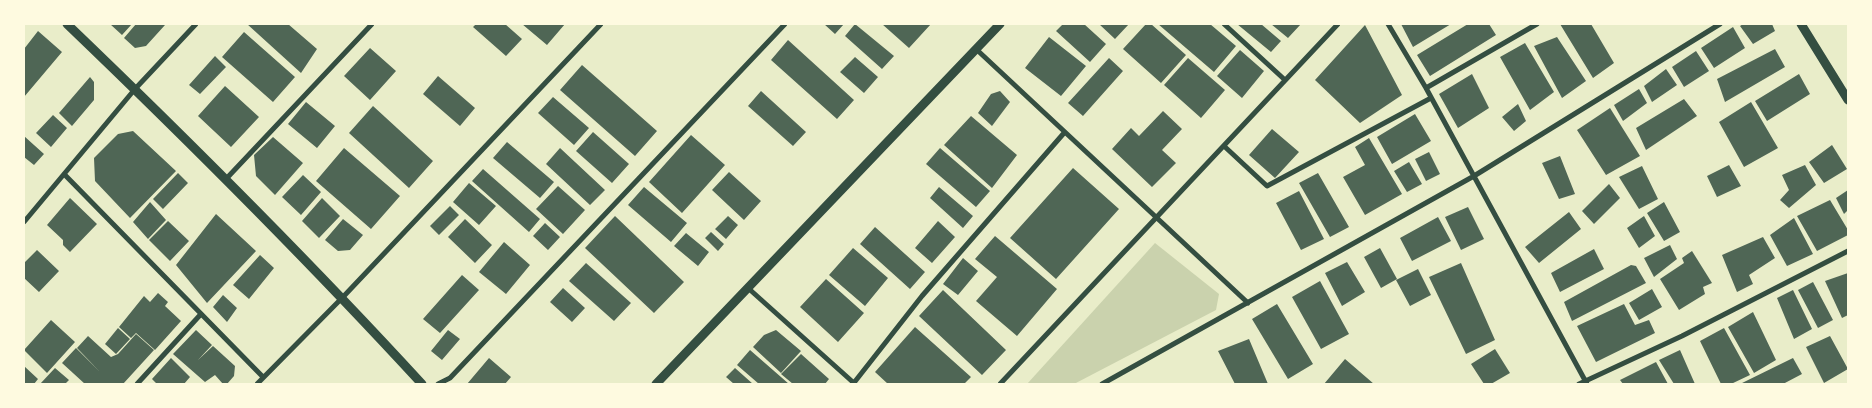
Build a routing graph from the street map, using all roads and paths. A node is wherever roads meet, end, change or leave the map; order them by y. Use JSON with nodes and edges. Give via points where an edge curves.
{"nodes":[{"id":1,"x":67,"y":24,"type":"edge"},
{"id":2,"x":196,"y":24,"type":"edge"},
{"id":3,"x":372,"y":24,"type":"edge"},
{"id":4,"x":601,"y":24,"type":"edge"},
{"id":5,"x":785,"y":24,"type":"edge"},
{"id":6,"x":1000,"y":24,"type":"edge"},
{"id":7,"x":1224,"y":24,"type":"edge"},
{"id":8,"x":1338,"y":24,"type":"edge"},
{"id":9,"x":1388,"y":24,"type":"edge"},
{"id":10,"x":1536,"y":24,"type":"edge"},
{"id":11,"x":1720,"y":24,"type":"edge"},
{"id":12,"x":1801,"y":24,"type":"edge"},
{"id":13,"x":976,"y":49,"type":"junction"},
{"id":14,"x":1285,"y":80,"type":"junction"},
{"id":15,"x":1426,"y":88,"type":"junction"},
{"id":16,"x":135,"y":89,"type":"junction"},
{"id":17,"x":1431,"y":98,"type":"junction"},
{"id":18,"x":1848,"y":100,"type":"edge"},
{"id":19,"x":1064,"y":133,"type":"junction"},
{"id":20,"x":1224,"y":146,"type":"junction"},
{"id":21,"x":64,"y":174,"type":"junction"},
{"id":22,"x":1474,"y":176,"type":"junction"},
{"id":23,"x":226,"y":179,"type":"junction"},
{"id":24,"x":1156,"y":217,"type":"junction"},
{"id":25,"x":24,"y":222,"type":"edge"},
{"id":26,"x":1848,"y":251,"type":"edge"},
{"id":27,"x":748,"y":288,"type":"junction"},
{"id":28,"x":343,"y":297,"type":"junction"},
{"id":29,"x":1248,"y":303,"type":"junction"},
{"id":30,"x":201,"y":314,"type":"junction"},
{"id":31,"x":263,"y":377,"type":"junction"},
{"id":32,"x":1586,"y":383,"type":"edge"},
{"id":33,"x":137,"y":384,"type":"edge"},
{"id":34,"x":257,"y":384,"type":"edge"},
{"id":35,"x":422,"y":384,"type":"edge"},
{"id":36,"x":438,"y":384,"type":"edge"},
{"id":37,"x":656,"y":384,"type":"edge"},
{"id":38,"x":854,"y":384,"type":"edge"},
{"id":39,"x":1000,"y":384,"type":"edge"},
{"id":40,"x":1102,"y":384,"type":"edge"},
{"id":41,"x":1579,"y":384,"type":"edge"}],
"edges":[{"from":1,"to":16,"type":"street"},
{"from":2,"to":16,"type":"street"},
{"from":3,"to":23,"type":"street"},
{"from":4,"to":28,"type":"street"},
{"from":5,"to":36,"type":"street","via":[[457,371]]},
{"from":6,"to":13,"type":"street"},
{"from":7,"to":14,"type":"street"},
{"from":8,"to":14,"type":"street"},
{"from":9,"to":15,"type":"street"},
{"from":10,"to":15,"type":"street"},
{"from":11,"to":22,"type":"street"},
{"from":12,"to":18,"type":"street"},
{"from":13,"to":19,"type":"street"},
{"from":13,"to":27,"type":"street"},
{"from":14,"to":20,"type":"street"},
{"from":15,"to":17,"type":"street"},
{"from":16,"to":21,"type":"street"},
{"from":16,"to":23,"type":"street"},
{"from":17,"to":20,"type":"street","via":[[1267,186]]},
{"from":17,"to":22,"type":"street"},
{"from":19,"to":24,"type":"street"},
{"from":19,"to":38,"type":"street","via":[[922,296]]},
{"from":20,"to":24,"type":"street"},
{"from":21,"to":25,"type":"street"},
{"from":21,"to":30,"type":"street"},
{"from":22,"to":29,"type":"street"},
{"from":22,"to":32,"type":"street"},
{"from":23,"to":28,"type":"street"},
{"from":24,"to":29,"type":"street"},
{"from":24,"to":39,"type":"street"},
{"from":26,"to":32,"type":"street"},
{"from":27,"to":37,"type":"street"},
{"from":27,"to":38,"type":"street"},
{"from":28,"to":31,"type":"street"},
{"from":28,"to":35,"type":"street"},
{"from":29,"to":40,"type":"street"},
{"from":30,"to":31,"type":"street"},
{"from":30,"to":33,"type":"street"},
{"from":31,"to":34,"type":"street"},
{"from":32,"to":41,"type":"street"}]}
